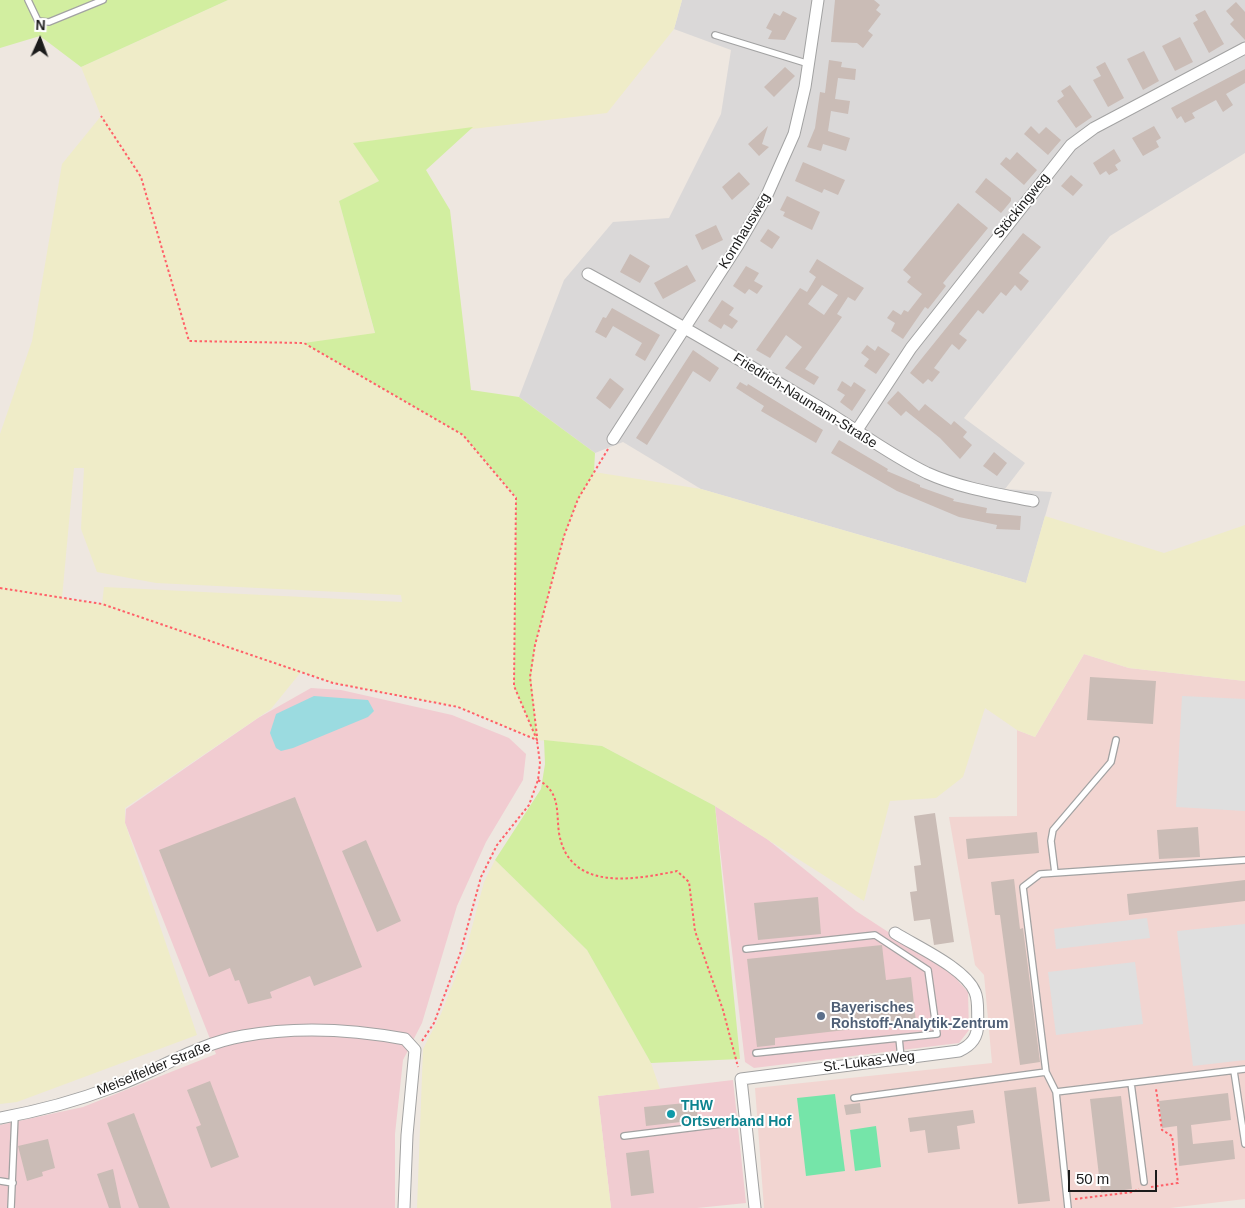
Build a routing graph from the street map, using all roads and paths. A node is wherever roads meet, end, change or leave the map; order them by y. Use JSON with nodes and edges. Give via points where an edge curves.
{"nodes":[{"id":1,"x":28,"y":0,"type":"edge"},
{"id":2,"x":103,"y":0,"type":"edge"},
{"id":3,"x":818,"y":0,"type":"edge"},
{"id":4,"x":715,"y":35,"type":"dead end"},
{"id":5,"x":1245,"y":48,"type":"edge"},
{"id":6,"x":809,"y":64,"type":"junction"},
{"id":7,"x":101,"y":116,"type":"dead end"},
{"id":8,"x":588,"y":274,"type":"dead end"},
{"id":9,"x":685,"y":327,"type":"junction"},
{"id":10,"x":857,"y":430,"type":"junction"},
{"id":11,"x":613,"y":439,"type":"joint"},
{"id":12,"x":1033,"y":501,"type":"dead end"},
{"id":13,"x":0,"y":588,"type":"edge"},
{"id":14,"x":537,"y":740,"type":"junction"},
{"id":15,"x":1116,"y":740,"type":"dead end"},
{"id":16,"x":538,"y":780,"type":"junction"},
{"id":17,"x":1245,"y":860,"type":"edge"},
{"id":18,"x":1055,"y":873,"type":"junction"},
{"id":19,"x":895,"y":933,"type":"dead end"},
{"id":20,"x":746,"y":949,"type":"dead end"},
{"id":21,"x":899,"y":1038,"type":"junction"},
{"id":22,"x":414,"y":1050,"type":"junction"},
{"id":23,"x":756,"y":1053,"type":"dead end"},
{"id":24,"x":901,"y":1058,"type":"junction"},
{"id":25,"x":1245,"y":1069,"type":"edge"},
{"id":26,"x":1234,"y":1071,"type":"junction"},
{"id":27,"x":1046,"y":1072,"type":"junction"},
{"id":28,"x":741,"y":1079,"type":"junction"},
{"id":29,"x":1131,"y":1083,"type":"junction"},
{"id":30,"x":1056,"y":1092,"type":"junction"},
{"id":31,"x":854,"y":1098,"type":"dead end"},
{"id":32,"x":15,"y":1115,"type":"junction"},
{"id":33,"x":0,"y":1118,"type":"edge"},
{"id":34,"x":746,"y":1121,"type":"junction"},
{"id":35,"x":624,"y":1136,"type":"dead end"},
{"id":36,"x":1245,"y":1144,"type":"edge"},
{"id":37,"x":0,"y":1181,"type":"edge"},
{"id":38,"x":1144,"y":1182,"type":"dead end"},
{"id":39,"x":13,"y":1183,"type":"junction"},
{"id":40,"x":11,"y":1208,"type":"edge"},
{"id":41,"x":404,"y":1208,"type":"edge"},
{"id":42,"x":755,"y":1208,"type":"edge"},
{"id":43,"x":1068,"y":1208,"type":"edge"}],
"edges":[{"from":1,"to":2,"type":"lane","via":[[38,21],[49,22]]},
{"from":3,"to":6,"type":"street","name":"Kornhausweg"},
{"from":4,"to":6,"type":"lane"},
{"from":5,"to":10,"type":"street","name":"Stöckingweg","via":[[1094,128],[1071,145],[916,341]]},
{"from":6,"to":9,"type":"street","name":"Kornhausweg","via":[[794,134],[767,195]]},
{"from":7,"to":14,"type":"path","via":[[141,177],[189,342],[304,343],[463,435],[516,498],[514,686]]},
{"from":8,"to":9,"type":"street","name":"Friedrich-Naumann-Straße"},
{"from":9,"to":10,"type":"street","name":"Friedrich-Naumann-Straße"},
{"from":9,"to":11,"type":"street","name":"Kornhausweg"},
{"from":10,"to":12,"type":"street","name":"Friedrich-Naumann-Straße","via":[[929,474],[976,489]]},
{"from":11,"to":14,"type":"path","via":[[578,499],[564,536],[535,645],[530,677]]},
{"from":13,"to":14,"type":"path","via":[[102,604],[333,683],[458,707]]},
{"from":14,"to":16,"type":"path"},
{"from":15,"to":18,"type":"lane","via":[[1111,762],[1053,830],[1051,841]]},
{"from":16,"to":22,"type":"path","via":[[529,805],[497,845],[481,877],[460,954],[434,1023]]},
{"from":16,"to":28,"type":"path","via":[[553,792],[560,834],[574,865],[586,873],[622,880],[677,871],[689,882],[695,931],[723,1010]]},
{"from":17,"to":18,"type":"lane"},
{"from":18,"to":27,"type":"lane","via":[[1040,874],[1023,887]]},
{"from":19,"to":24,"type":"street","name":"St.-Lukas-Weg","via":[[965,978],[975,992],[977,1005],[978,1032],[974,1042],[966,1048],[958,1052]]},
{"from":20,"to":21,"type":"lane","via":[[875,935],[928,970],[937,1034]]},
{"from":21,"to":23,"type":"lane"},
{"from":21,"to":24,"type":"lane"},
{"from":22,"to":32,"type":"street","name":"Meiselfelder Straße","via":[[405,1039],[370,1033],[306,1029],[242,1036],[188,1052],[114,1087],[51,1108]]},
{"from":22,"to":41,"type":"street","via":[[406,1135]]},
{"from":24,"to":28,"type":"street","name":"St.-Lukas-Weg"},
{"from":25,"to":26,"type":"lane"},
{"from":26,"to":29,"type":"lane"},
{"from":26,"to":36,"type":"lane"},
{"from":27,"to":30,"type":"lane"},
{"from":27,"to":31,"type":"lane"},
{"from":28,"to":34,"type":"street"},
{"from":29,"to":30,"type":"lane"},
{"from":29,"to":38,"type":"lane"},
{"from":30,"to":43,"type":"lane"},
{"from":32,"to":33,"type":"street","name":"Meiselfelder Straße"},
{"from":32,"to":39,"type":"lane"},
{"from":34,"to":35,"type":"lane"},
{"from":34,"to":42,"type":"street"},
{"from":37,"to":39,"type":"lane"},
{"from":39,"to":40,"type":"lane"}]}
